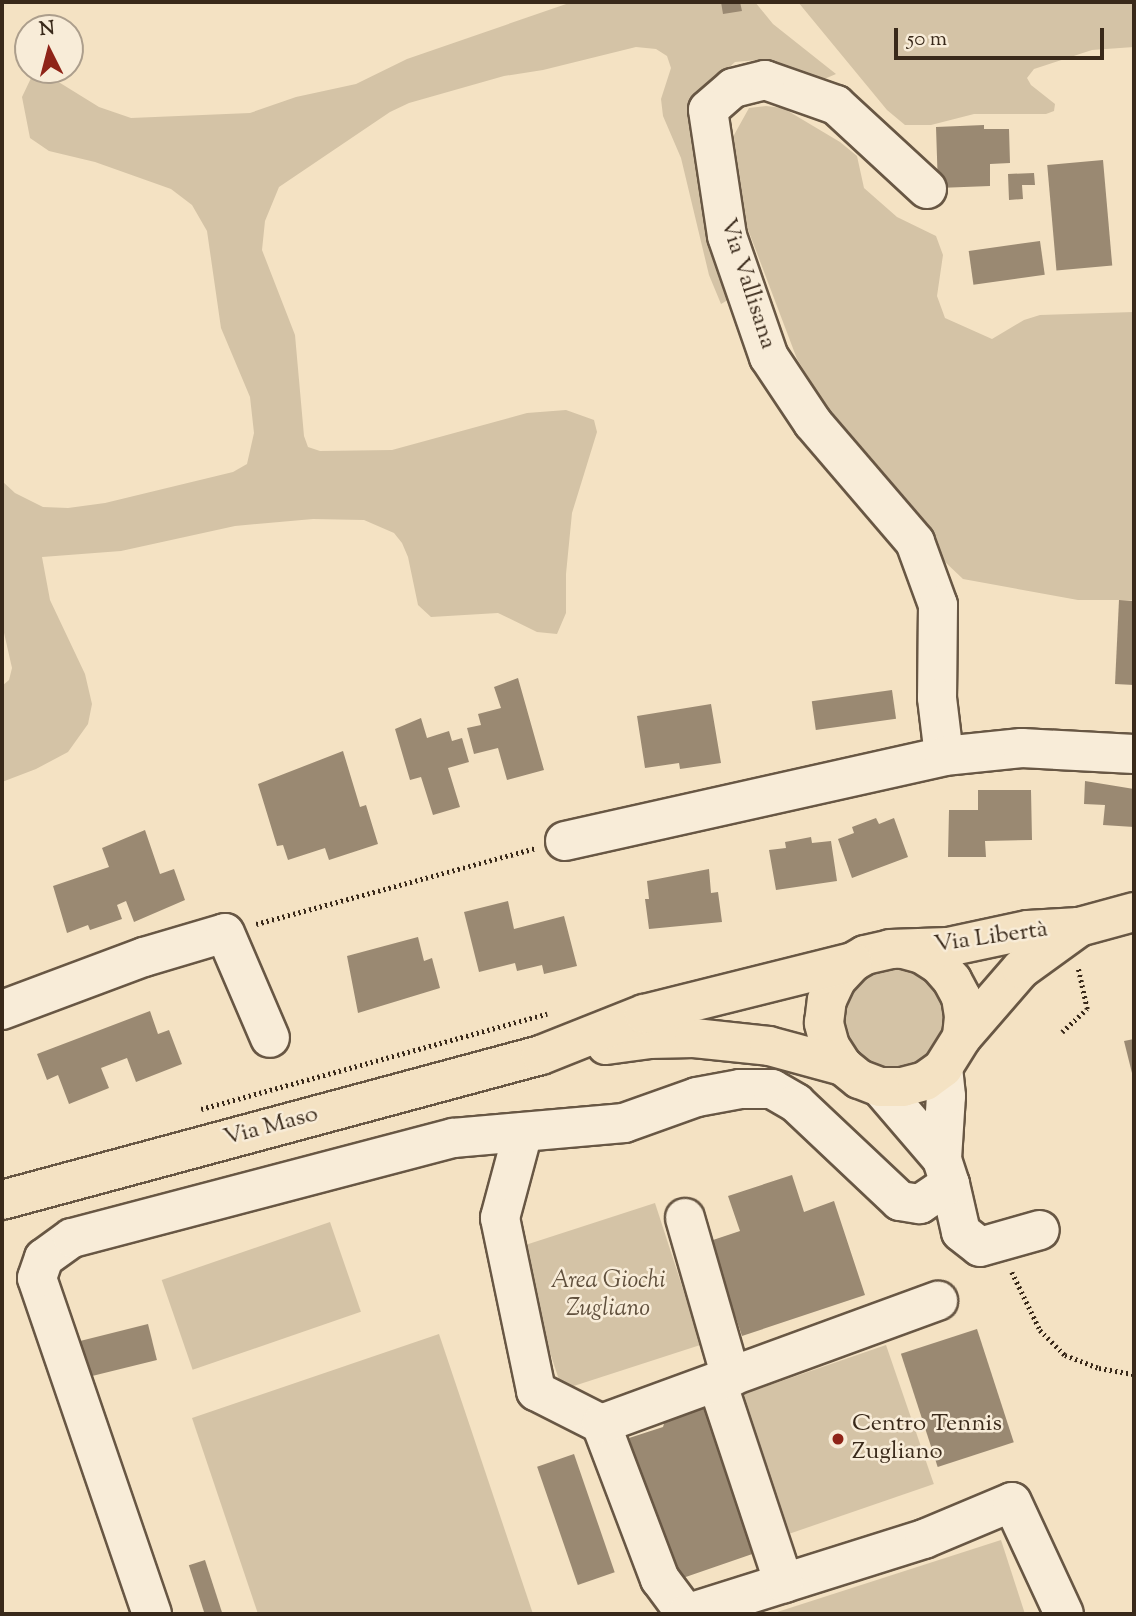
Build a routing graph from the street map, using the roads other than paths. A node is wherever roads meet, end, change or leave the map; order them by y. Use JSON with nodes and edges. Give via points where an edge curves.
{"nodes":[{"id":1,"x":927,"y":189,"type":"dead end"},
{"id":2,"x":1134,"y":754,"type":"edge"},
{"id":3,"x":944,"y":756,"type":"junction"},
{"id":4,"x":565,"y":841,"type":"road end"},
{"id":5,"x":1134,"y":912,"type":"edge"},
{"id":6,"x":1078,"y":944,"type":"junction"},
{"id":7,"x":903,"y":949,"type":"junction"},
{"id":8,"x":853,"y":962,"type":"junction"},
{"id":9,"x":2,"y":1010,"type":"edge"},
{"id":10,"x":270,"y":1038,"type":"dead end"},
{"id":11,"x":953,"y":1052,"type":"junction"},
{"id":12,"x":541,"y":1055,"type":"junction"},
{"id":13,"x":843,"y":1066,"type":"junction"},
{"id":14,"x":880,"y":1087,"type":"junction"},
{"id":15,"x":523,"y":1132,"type":"junction"},
{"id":16,"x":946,"y":1172,"type":"junction"},
{"id":17,"x":2,"y":1200,"type":"edge"},
{"id":18,"x":685,"y":1218,"type":"dead end"},
{"id":19,"x":1040,"y":1230,"type":"dead end"},
{"id":20,"x":938,"y":1301,"type":"dead end"},
{"id":21,"x":724,"y":1380,"type":"junction"},
{"id":22,"x":601,"y":1424,"type":"junction"},
{"id":23,"x":784,"y":1583,"type":"junction"},
{"id":24,"x":152,"y":1614,"type":"edge"},
{"id":25,"x":1064,"y":1614,"type":"edge"}],
"edges":[{"from":1,"to":3,"type":"street","name":"Via Vallisana","via":[[836,104],[765,80],[733,88],[708,110],[727,236],[769,357],[813,423],[915,542],[938,605],[937,698]]},
{"from":2,"to":3,"type":"street","via":[[1022,748]]},
{"from":3,"to":4,"type":"street"},
{"from":5,"to":6,"type":"main road","name":"Via Libertà"},
{"from":6,"to":7,"type":"main road","name":"Via Libertà","via":[[1028,930],[948,947]]},
{"from":6,"to":11,"type":"main road","name":"Via Libertà","via":[[1021,969]]},
{"from":7,"to":8,"type":"main road","via":[[877,951]]},
{"from":7,"to":11,"type":"main road","via":[[939,965],[961,997],[964,1017]]},
{"from":8,"to":12,"type":"main road","via":[[644,1014]]},
{"from":8,"to":13,"type":"main road","via":[[832,989],[824,1023],[830,1046]]},
{"from":9,"to":10,"type":"street","via":[[144,957],[225,933]]},
{"from":11,"to":14,"type":"main road","via":[[925,1081]]},
{"from":11,"to":16,"type":"street","via":[[946,1096]]},
{"from":12,"to":13,"type":"main road","via":[[649,1039],[694,1038],[769,1046]]},
{"from":12,"to":17,"type":"main road","name":"Via Maso"},
{"from":13,"to":14,"type":"main road"},
{"from":14,"to":16,"type":"street"},
{"from":15,"to":16,"type":"street","via":[[624,1123],[697,1097],[772,1089],[796,1103],[900,1201],[920,1204]]},
{"from":15,"to":22,"type":"street","via":[[500,1218],[536,1391]]},
{"from":15,"to":24,"type":"street","via":[[453,1138],[151,1217],[72,1238],[44,1258],[37,1278]]},
{"from":16,"to":19,"type":"street","via":[[961,1232],[980,1247]]},
{"from":18,"to":21,"type":"street"},
{"from":20,"to":21,"type":"street"},
{"from":21,"to":22,"type":"street"},
{"from":21,"to":23,"type":"street"},
{"from":22,"to":23,"type":"street","via":[[660,1579],[686,1614]]},
{"from":23,"to":25,"type":"street","via":[[924,1539],[1012,1502]]}]}
